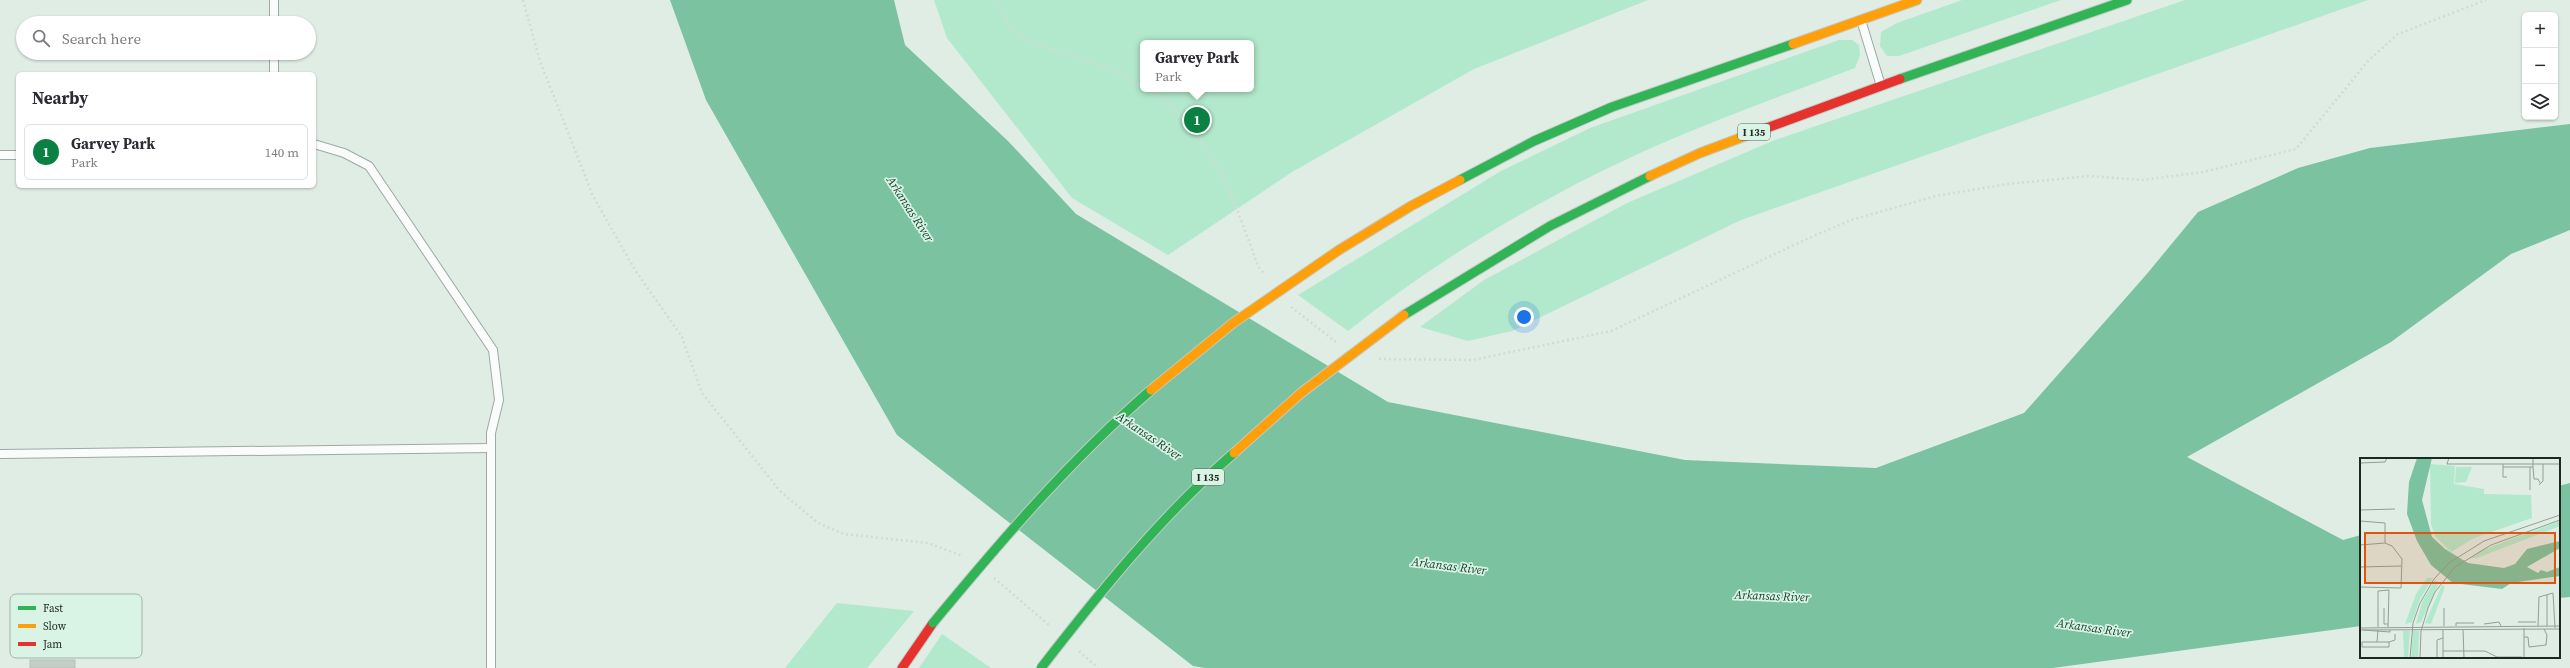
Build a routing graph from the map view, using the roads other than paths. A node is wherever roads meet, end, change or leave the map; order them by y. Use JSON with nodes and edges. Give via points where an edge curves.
{"nodes":[{"id":1,"x":274,"y":0,"type":"edge"},
{"id":2,"x":1917,"y":0,"type":"edge"},
{"id":3,"x":2127,"y":0,"type":"edge"},
{"id":4,"x":274,"y":16,"type":"edge"},
{"id":5,"x":1861,"y":19,"type":"junction"},
{"id":6,"x":274,"y":60,"type":"edge"},
{"id":7,"x":274,"y":72,"type":"edge"},
{"id":8,"x":1882,"y":86,"type":"junction"},
{"id":9,"x":316,"y":145,"type":"edge"},
{"id":10,"x":0,"y":155,"type":"edge"},
{"id":11,"x":16,"y":155,"type":"edge"},
{"id":12,"x":491,"y":448,"type":"junction"},
{"id":13,"x":0,"y":454,"type":"edge"},
{"id":14,"x":491,"y":668,"type":"edge"},
{"id":15,"x":902,"y":668,"type":"edge"},
{"id":16,"x":1041,"y":668,"type":"edge"}],
"edges":[{"from":1,"to":4,"type":"lane"},
{"from":2,"to":5,"type":"highway"},
{"from":3,"to":8,"type":"highway","number":"I 135"},
{"from":5,"to":8,"type":"lane"},
{"from":5,"to":15,"type":"highway","bridge":true,"via":[[1612,107],[1534,141],[1411,206],[1271,294],[1204,344],[1133,405],[1063,474],[1002,540],[933,623]]},
{"from":6,"to":7,"type":"lane"},
{"from":8,"to":16,"type":"highway","number":"I 135","bridge":true,"via":[[1700,153],[1623,188],[1550,226],[1404,315],[1300,392],[1224,461],[1151,534],[1088,607]]},
{"from":9,"to":12,"type":"lane","via":[[344,153],[369,166],[493,350],[499,400],[491,433]]},
{"from":10,"to":11,"type":"lane"},
{"from":12,"to":13,"type":"lane"},
{"from":12,"to":14,"type":"lane"}]}
